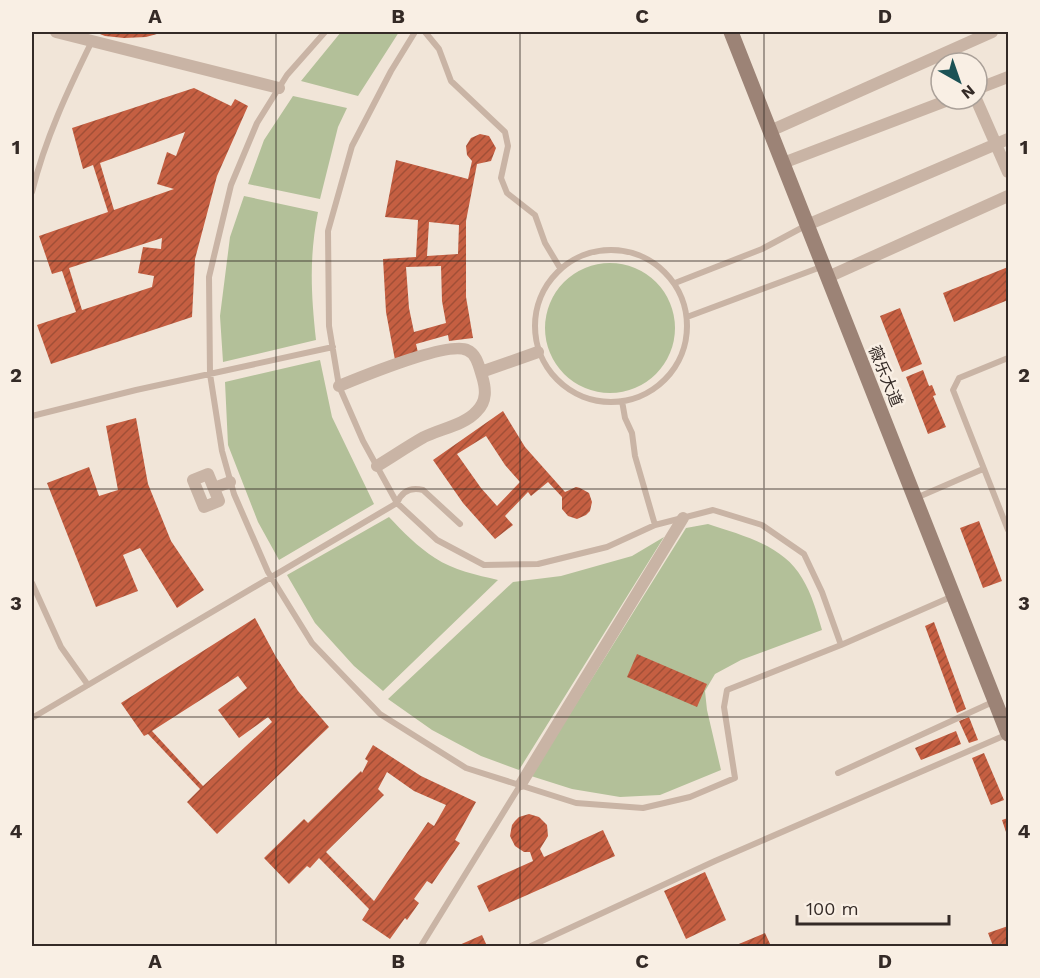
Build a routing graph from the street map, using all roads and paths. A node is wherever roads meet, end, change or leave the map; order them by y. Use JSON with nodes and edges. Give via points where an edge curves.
{"nodes":[{"id":1,"x":56,"y":32,"type":"edge"},
{"id":2,"x":325,"y":32,"type":"edge"},
{"id":3,"x":415,"y":32,"type":"edge"},
{"id":4,"x":425,"y":32,"type":"edge"},
{"id":5,"x":731,"y":32,"type":"edge"},
{"id":6,"x":992,"y":32,"type":"edge"},
{"id":7,"x":93,"y":41,"type":"junction"},
{"id":8,"x":1008,"y":77,"type":"edge"},
{"id":9,"x":989,"y":84,"type":"edge"},
{"id":10,"x":279,"y":88,"type":"junction"},
{"id":11,"x":929,"y":107,"type":"edge"},
{"id":12,"x":981,"y":111,"type":"edge"},
{"id":13,"x":770,"y":131,"type":"junction"},
{"id":14,"x":1008,"y":139,"type":"edge"},
{"id":15,"x":996,"y":144,"type":"junction"},
{"id":16,"x":783,"y":163,"type":"junction"},
{"id":17,"x":1008,"y":172,"type":"edge"},
{"id":18,"x":32,"y":192,"type":"edge"},
{"id":19,"x":1008,"y":196,"type":"edge"},
{"id":20,"x":807,"y":225,"type":"junction"},
{"id":21,"x":560,"y":268,"type":"junction"},
{"id":22,"x":826,"y":272,"type":"junction"},
{"id":23,"x":675,"y":283,"type":"junction"},
{"id":24,"x":687,"y":317,"type":"junction"},
{"id":25,"x":333,"y":346,"type":"junction"},
{"id":26,"x":538,"y":352,"type":"junction"},
{"id":27,"x":1008,"y":358,"type":"edge"},
{"id":28,"x":481,"y":372,"type":"junction"},
{"id":29,"x":210,"y":374,"type":"junction"},
{"id":30,"x":339,"y":386,"type":"junction"},
{"id":31,"x":622,"y":401,"type":"junction"},
{"id":32,"x":32,"y":416,"type":"edge"},
{"id":33,"x":377,"y":466,"type":"junction"},
{"id":34,"x":983,"y":470,"type":"junction"},
{"id":35,"x":230,"y":482,"type":"junction"},
{"id":36,"x":186,"y":499,"type":"dead end"},
{"id":37,"x":916,"y":499,"type":"junction"},
{"id":38,"x":397,"y":503,"type":"junction"},
{"id":39,"x":683,"y":518,"type":"junction"},
{"id":40,"x":460,"y":524,"type":"dead end"},
{"id":41,"x":655,"y":525,"type":"junction"},
{"id":42,"x":1008,"y":530,"type":"edge"},
{"id":43,"x":271,"y":576,"type":"junction"},
{"id":44,"x":32,"y":583,"type":"edge"},
{"id":45,"x":954,"y":596,"type":"junction"},
{"id":46,"x":841,"y":645,"type":"junction"},
{"id":47,"x":87,"y":685,"type":"junction"},
{"id":48,"x":996,"y":701,"type":"junction"},
{"id":49,"x":32,"y":718,"type":"edge"},
{"id":50,"x":1008,"y":734,"type":"edge"},
{"id":51,"x":838,"y":773,"type":"dead end"},
{"id":52,"x":520,"y":784,"type":"junction"},
{"id":53,"x":421,"y":946,"type":"edge"},
{"id":54,"x":531,"y":946,"type":"edge"}],
"edges":[{"from":1,"to":7,"type":"street"},
{"from":2,"to":10,"type":"lane"},
{"from":3,"to":25,"type":"lane","via":[[352,146],[328,231],[329,326]]},
{"from":4,"to":21,"type":"lane","via":[[439,49],[451,81],[505,132],[508,146],[501,178],[507,193],[535,215]]},
{"from":5,"to":13,"type":"main road","name":"薇乐大道"},
{"from":6,"to":13,"type":"street"},
{"from":7,"to":10,"type":"street"},
{"from":7,"to":18,"type":"lane","via":[[59,109]]},
{"from":8,"to":9,"type":"street"},
{"from":10,"to":29,"type":"lane","via":[[257,123],[231,185],[209,277]]},
{"from":11,"to":16,"type":"street"},
{"from":12,"to":15,"type":"street"},
{"from":13,"to":16,"type":"main road","name":"薇乐大道"},
{"from":14,"to":15,"type":"street"},
{"from":15,"to":17,"type":"street"},
{"from":15,"to":20,"type":"street"},
{"from":16,"to":20,"type":"main road","name":"薇乐大道"},
{"from":19,"to":22,"type":"street"},
{"from":20,"to":22,"type":"main road","name":"薇乐大道"},
{"from":20,"to":23,"type":"lane","via":[[762,249]]},
{"from":21,"to":23,"type":"lane","via":[[589,252],[621,250],[652,261]]},
{"from":21,"to":26,"type":"lane","via":[[537,305],[534,327]]},
{"from":22,"to":24,"type":"lane"},
{"from":22,"to":37,"type":"main road","name":"薇乐大道"},
{"from":23,"to":24,"type":"lane"},
{"from":24,"to":31,"type":"lane","via":[[684,346],[669,375],[653,389]]},
{"from":25,"to":29,"type":"lane"},
{"from":25,"to":30,"type":"lane"},
{"from":26,"to":28,"type":"street"},
{"from":26,"to":31,"type":"lane","via":[[553,376],[580,396]]},
{"from":27,"to":34,"type":"lane","via":[[963,376],[954,385]]},
{"from":28,"to":30,"type":"street","via":[[472,353],[453,348],[395,364]]},
{"from":28,"to":33,"type":"street","via":[[485,396],[477,412],[424,437]]},
{"from":29,"to":32,"type":"lane"},
{"from":29,"to":35,"type":"lane"},
{"from":30,"to":33,"type":"lane"},
{"from":31,"to":41,"type":"lane"},
{"from":33,"to":38,"type":"lane"},
{"from":34,"to":37,"type":"lane"},
{"from":34,"to":42,"type":"lane"},
{"from":35,"to":36,"type":"street","via":[[214,488],[219,501],[204,507],[199,494]]},
{"from":35,"to":43,"type":"lane"},
{"from":37,"to":45,"type":"main road","name":"薇乐大道"},
{"from":38,"to":40,"type":"lane","via":[[404,492],[423,490]]},
{"from":38,"to":41,"type":"lane","via":[[437,540],[484,565],[538,564],[607,547]]},
{"from":38,"to":43,"type":"lane"},
{"from":39,"to":41,"type":"lane"},
{"from":39,"to":46,"type":"lane","via":[[713,510],[762,525],[804,555]]},
{"from":39,"to":52,"type":"street"},
{"from":43,"to":47,"type":"lane"},
{"from":43,"to":52,"type":"lane","via":[[312,643],[380,714],[466,768]]},
{"from":44,"to":47,"type":"lane","via":[[61,647]]},
{"from":45,"to":46,"type":"lane"},
{"from":45,"to":48,"type":"main road","name":"薇乐大道"},
{"from":46,"to":52,"type":"lane","via":[[727,690],[724,707],[735,778],[690,797],[643,808],[576,802]]},
{"from":47,"to":49,"type":"lane"},
{"from":48,"to":50,"type":"main road","name":"薇乐大道"},
{"from":48,"to":51,"type":"lane"},
{"from":50,"to":54,"type":"lane"},
{"from":52,"to":53,"type":"lane"}]}
